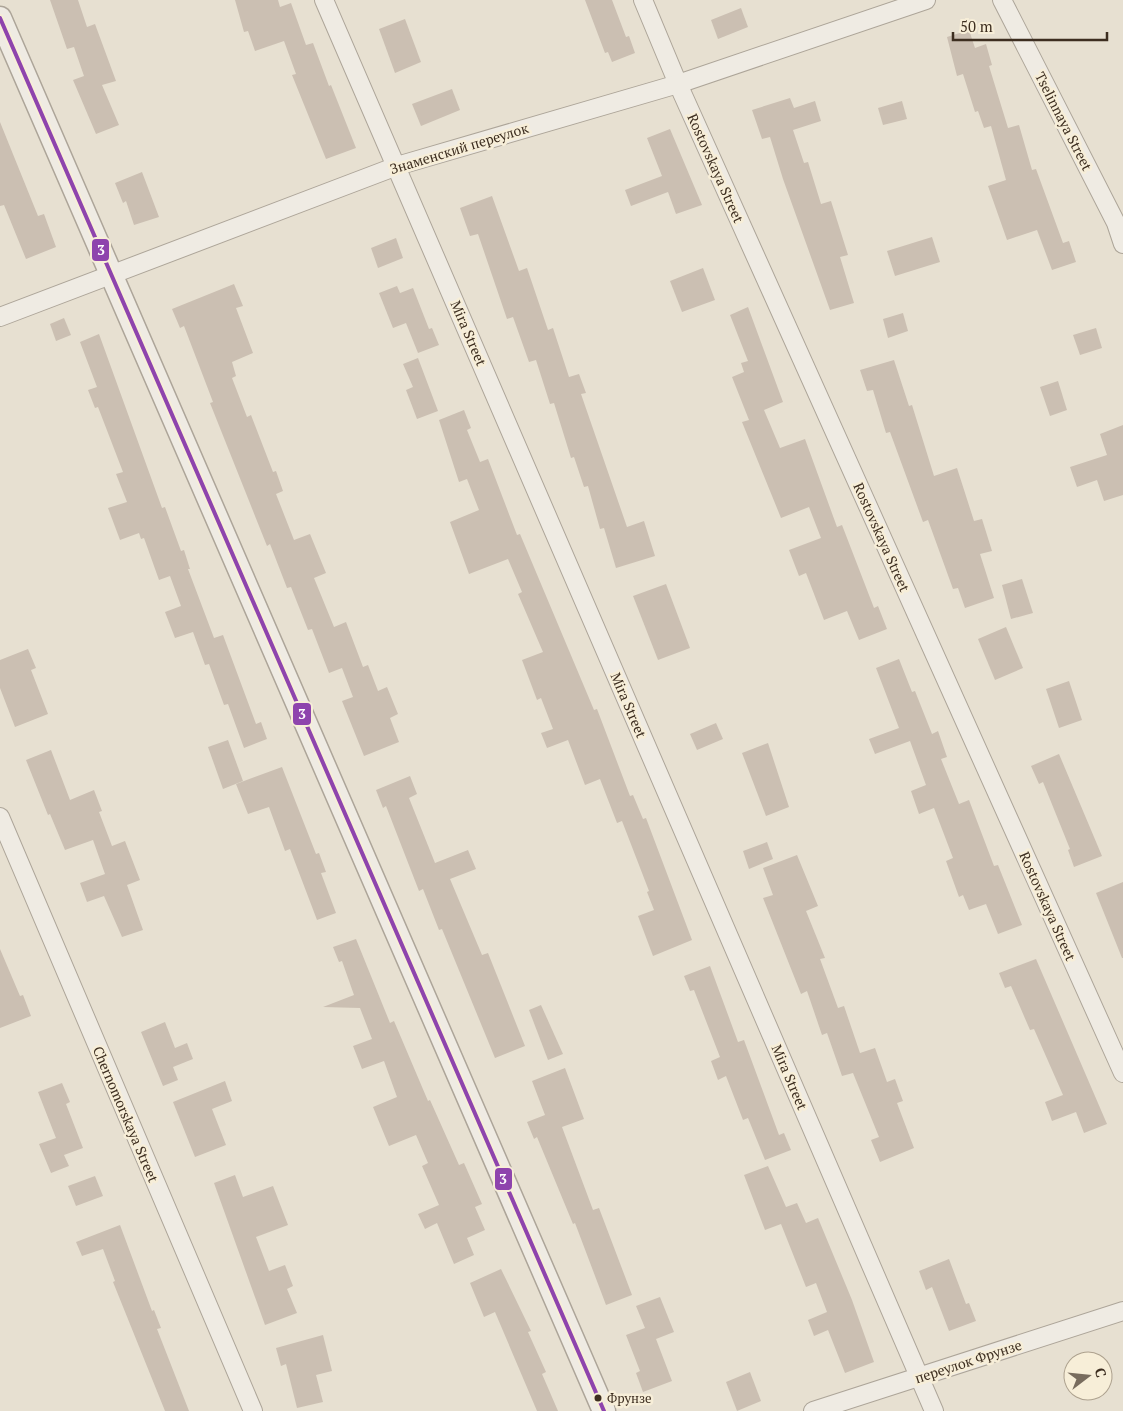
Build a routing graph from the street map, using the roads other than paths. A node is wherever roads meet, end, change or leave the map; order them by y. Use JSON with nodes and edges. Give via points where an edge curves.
{"nodes":[{"id":1,"x":324,"y":0,"type":"edge"},
{"id":2,"x":643,"y":0,"type":"edge"},
{"id":3,"x":926,"y":0,"type":"edge"},
{"id":4,"x":1002,"y":0,"type":"edge"},
{"id":5,"x":0,"y":18,"type":"edge"},
{"id":6,"x":678,"y":84,"type":"junction"},
{"id":7,"x":397,"y":166,"type":"junction"},
{"id":8,"x":1119,"y":222,"type":"edge"},
{"id":9,"x":1123,"y":244,"type":"edge"},
{"id":10,"x":112,"y":274,"type":"junction"},
{"id":11,"x":0,"y":317,"type":"edge"},
{"id":12,"x":0,"y":817,"type":"edge"},
{"id":13,"x":1123,"y":1073,"type":"edge"},
{"id":14,"x":1123,"y":1311,"type":"edge"},
{"id":15,"x":919,"y":1377,"type":"junction"},
{"id":16,"x":252,"y":1411,"type":"edge"},
{"id":17,"x":604,"y":1411,"type":"edge"},
{"id":18,"x":813,"y":1411,"type":"edge"},
{"id":19,"x":934,"y":1411,"type":"edge"}],
"edges":[{"from":1,"to":7,"type":"street","name":"Mira Street"},
{"from":2,"to":6,"type":"street","name":"Rostovskaya Street"},
{"from":3,"to":6,"type":"street","name":"Знаменский переулок"},
{"from":4,"to":8,"type":"street","name":"Tselinnaya Street"},
{"from":5,"to":10,"type":"street"},
{"from":6,"to":7,"type":"street","name":"Знаменский переулок"},
{"from":6,"to":13,"type":"street","name":"Rostovskaya Street"},
{"from":7,"to":10,"type":"street","name":"Знаменский переулок"},
{"from":7,"to":15,"type":"street","name":"Mira Street"},
{"from":8,"to":9,"type":"street","name":"Tselinnaya Street"},
{"from":10,"to":11,"type":"street","name":"Знаменский переулок"},
{"from":10,"to":17,"type":"street"},
{"from":12,"to":16,"type":"street","name":"Chernomorskaya Street"},
{"from":14,"to":15,"type":"street","name":"переулок Фрунзе"},
{"from":15,"to":18,"type":"street","name":"переулок Фрунзе"},
{"from":15,"to":19,"type":"street","name":"Mira Street"}]}
